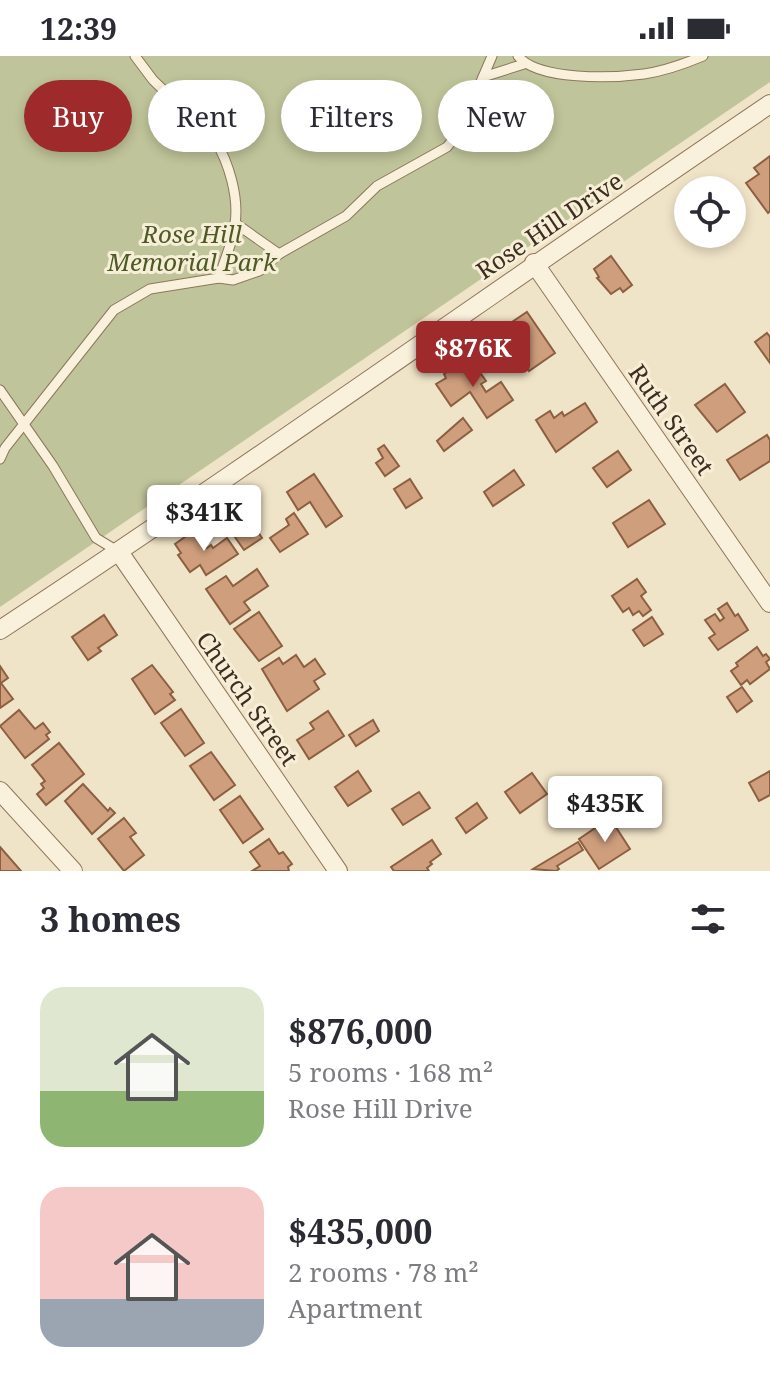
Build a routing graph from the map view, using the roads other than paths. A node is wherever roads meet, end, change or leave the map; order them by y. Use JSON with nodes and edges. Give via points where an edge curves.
{"nodes":[{"id":1,"x":135,"y":56,"type":"edge"},
{"id":2,"x":492,"y":56,"type":"edge"},
{"id":3,"x":703,"y":56,"type":"edge"},
{"id":4,"x":521,"y":60,"type":"edge"},
{"id":5,"x":483,"y":77,"type":"junction"},
{"id":6,"x":770,"y":104,"type":"edge"},
{"id":7,"x":235,"y":223,"type":"junction"},
{"id":8,"x":279,"y":254,"type":"junction"},
{"id":9,"x":534,"y":263,"type":"junction"},
{"id":10,"x":219,"y":278,"type":"junction"},
{"id":11,"x":0,"y":390,"type":"edge"},
{"id":12,"x":25,"y":424,"type":"junction"},
{"id":13,"x":0,"y":459,"type":"edge"},
{"id":14,"x":119,"y":552,"type":"junction"},
{"id":15,"x":770,"y":603,"type":"edge"},
{"id":16,"x":0,"y":630,"type":"edge"},
{"id":17,"x":0,"y":791,"type":"edge"},
{"id":18,"x":73,"y":871,"type":"edge"},
{"id":19,"x":338,"y":871,"type":"edge"}],
"edges":[{"from":1,"to":7,"type":"lane","via":[[215,140],[233,191]]},
{"from":2,"to":5,"type":"lane"},
{"from":3,"to":4,"type":"lane","via":[[642,74],[558,75]]},
{"from":4,"to":5,"type":"lane"},
{"from":5,"to":8,"type":"lane","via":[[447,147],[377,186],[346,216]]},
{"from":6,"to":9,"type":"street","name":"Rose Hill Drive"},
{"from":7,"to":8,"type":"lane"},
{"from":7,"to":10,"type":"lane"},
{"from":8,"to":10,"type":"lane","via":[[259,271],[233,280]]},
{"from":9,"to":14,"type":"street","name":"Rose Hill Drive"},
{"from":9,"to":15,"type":"street","name":"Ruth Street"},
{"from":10,"to":12,"type":"lane","via":[[150,289],[114,310]]},
{"from":11,"to":12,"type":"lane"},
{"from":12,"to":13,"type":"lane"},
{"from":12,"to":14,"type":"lane","via":[[96,538]]},
{"from":14,"to":16,"type":"street","name":"Rose Hill Drive"},
{"from":14,"to":19,"type":"street","name":"Church Street"},
{"from":17,"to":18,"type":"street"}]}
